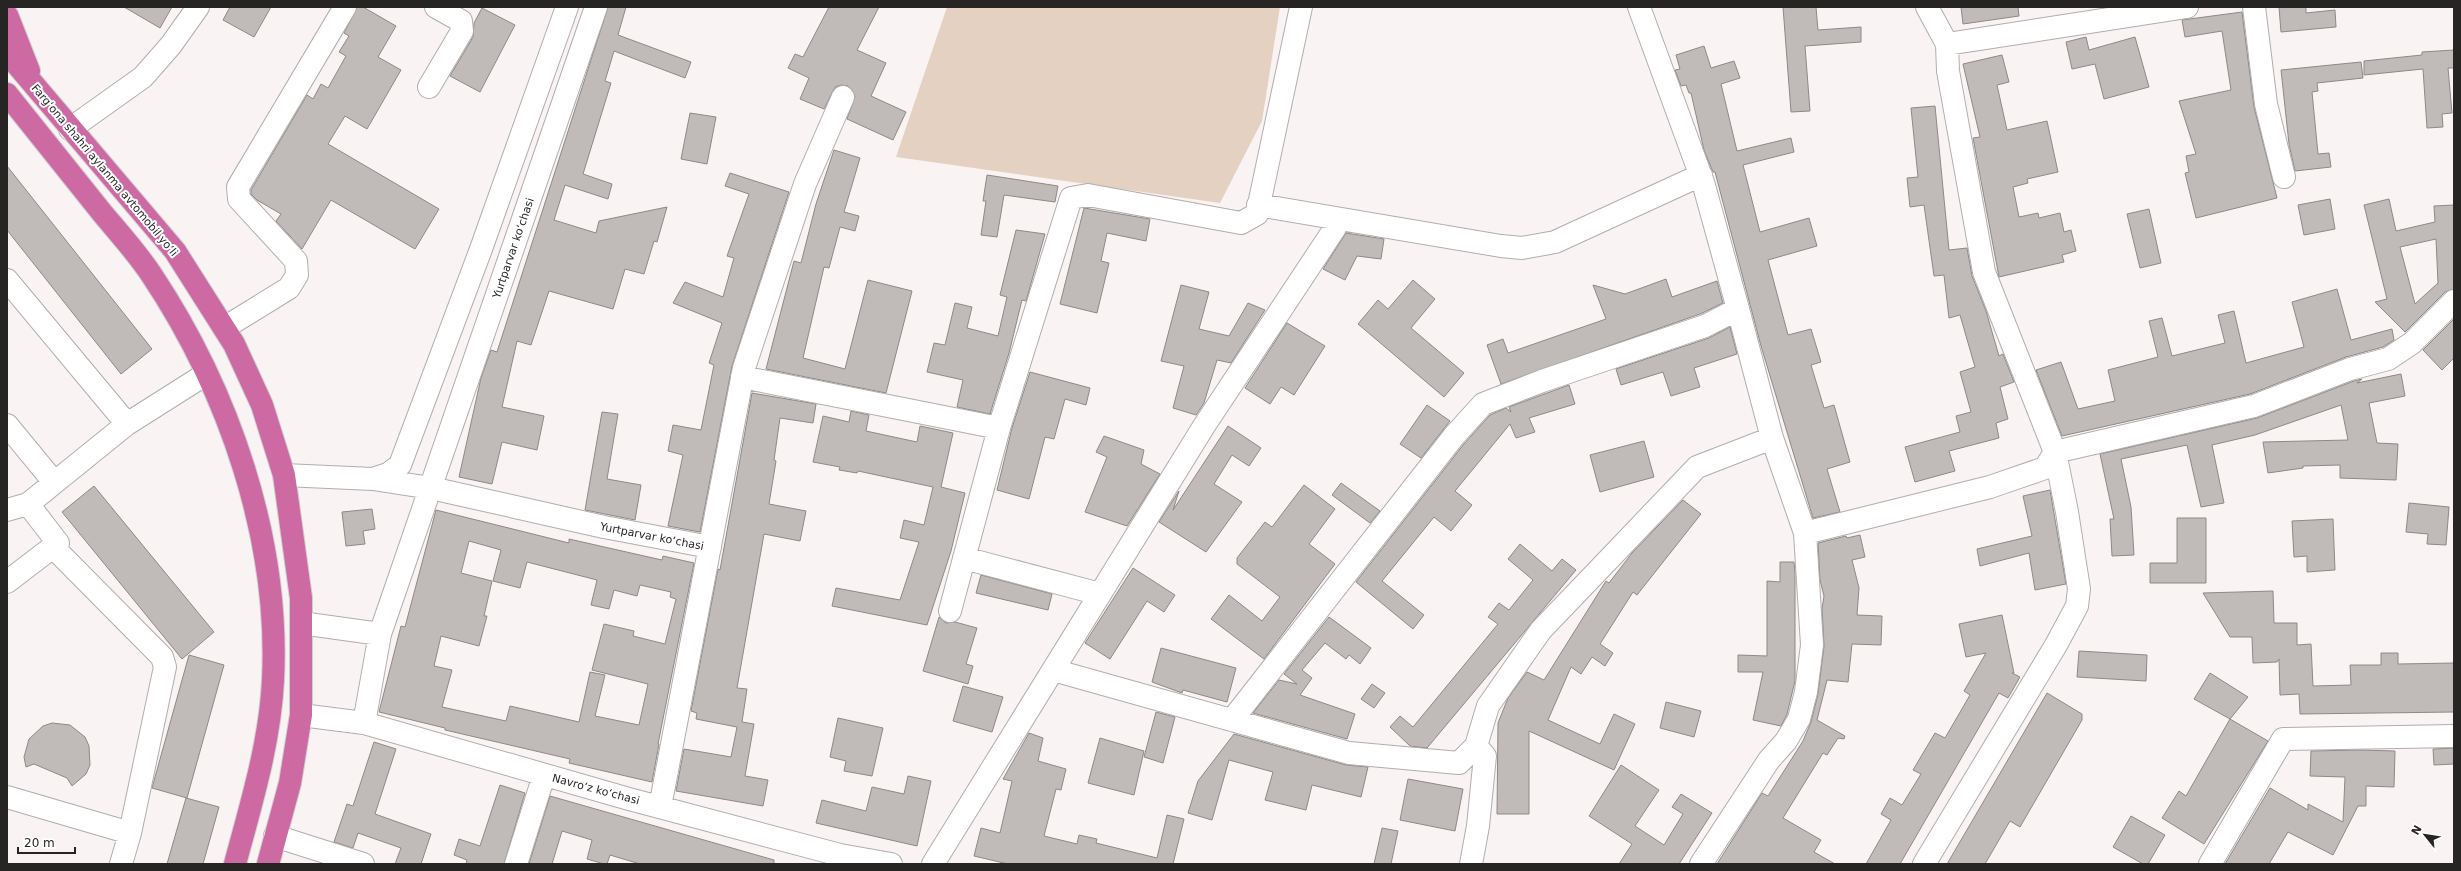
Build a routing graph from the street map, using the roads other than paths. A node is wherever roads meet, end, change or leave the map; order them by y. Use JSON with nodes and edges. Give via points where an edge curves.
{"nodes":[{"id":1,"x":198,"y":7,"type":"edge"},
{"id":2,"x":345,"y":7,"type":"edge"},
{"id":3,"x":436,"y":7,"type":"edge"},
{"id":4,"x":567,"y":7,"type":"edge"},
{"id":5,"x":596,"y":7,"type":"edge"},
{"id":6,"x":1301,"y":7,"type":"edge"},
{"id":7,"x":1639,"y":7,"type":"edge"},
{"id":8,"x":1927,"y":7,"type":"edge"},
{"id":9,"x":2187,"y":7,"type":"edge"},
{"id":10,"x":2254,"y":7,"type":"edge"},
{"id":11,"x":7,"y":15,"type":"edge"},
{"id":12,"x":1947,"y":44,"type":"junction"},
{"id":13,"x":7,"y":53,"type":"edge"},
{"id":14,"x":429,"y":88,"type":"dead end"},
{"id":15,"x":37,"y":90,"type":"junction"},
{"id":16,"x":7,"y":94,"type":"edge"},
{"id":17,"x":843,"y":97,"type":"dead end"},
{"id":18,"x":70,"y":129,"type":"junction"},
{"id":19,"x":1701,"y":175,"type":"junction"},
{"id":20,"x":2284,"y":177,"type":"dead end"},
{"id":21,"x":1258,"y":205,"type":"junction"},
{"id":22,"x":1335,"y":228,"type":"dead end"},
{"id":23,"x":7,"y":280,"type":"edge"},
{"id":24,"x":2454,"y":301,"type":"edge"},
{"id":25,"x":1738,"y":309,"type":"junction"},
{"id":26,"x":224,"y":328,"type":"junction"},
{"id":27,"x":206,"y":374,"type":"junction"},
{"id":28,"x":742,"y":377,"type":"junction"},
{"id":29,"x":127,"y":424,"type":"junction"},
{"id":30,"x":7,"y":425,"type":"edge"},
{"id":31,"x":999,"y":428,"type":"junction"},
{"id":32,"x":1772,"y":438,"type":"junction"},
{"id":33,"x":2055,"y":452,"type":"junction"},
{"id":34,"x":284,"y":475,"type":"junction"},
{"id":35,"x":372,"y":479,"type":"junction"},
{"id":36,"x":54,"y":482,"type":"junction"},
{"id":37,"x":431,"y":488,"type":"junction"},
{"id":38,"x":28,"y":504,"type":"junction"},
{"id":39,"x":7,"y":510,"type":"edge"},
{"id":40,"x":1805,"y":533,"type":"junction"},
{"id":41,"x":53,"y":547,"type":"junction"},
{"id":42,"x":710,"y":547,"type":"junction"},
{"id":43,"x":964,"y":558,"type":"junction"},
{"id":44,"x":7,"y":582,"type":"edge"},
{"id":45,"x":299,"y":585,"type":"junction"},
{"id":46,"x":269,"y":588,"type":"junction"},
{"id":47,"x":1100,"y":594,"type":"junction"},
{"id":48,"x":950,"y":611,"type":"dead end"},
{"id":49,"x":301,"y":623,"type":"junction"},
{"id":50,"x":380,"y":634,"type":"junction"},
{"id":51,"x":1053,"y":670,"type":"junction"},
{"id":52,"x":301,"y":715,"type":"junction"},
{"id":53,"x":1232,"y":720,"type":"junction"},
{"id":54,"x":364,"y":722,"type":"junction"},
{"id":55,"x":2454,"y":736,"type":"edge"},
{"id":56,"x":1476,"y":746,"type":"junction"},
{"id":57,"x":544,"y":775,"type":"junction"},
{"id":58,"x":7,"y":798,"type":"edge"},
{"id":59,"x":660,"y":807,"type":"junction"},
{"id":60,"x":130,"y":833,"type":"junction"},
{"id":61,"x":275,"y":836,"type":"junction"},
{"id":62,"x":121,"y":864,"type":"edge"},
{"id":63,"x":235,"y":864,"type":"edge"},
{"id":64,"x":268,"y":864,"type":"edge"},
{"id":65,"x":363,"y":864,"type":"edge"},
{"id":66,"x":516,"y":864,"type":"edge"},
{"id":67,"x":891,"y":864,"type":"edge"},
{"id":68,"x":933,"y":864,"type":"edge"},
{"id":69,"x":1471,"y":864,"type":"edge"},
{"id":70,"x":1701,"y":864,"type":"edge"},
{"id":71,"x":1924,"y":864,"type":"edge"},
{"id":72,"x":2210,"y":864,"type":"edge"}],
"edges":[{"from":1,"to":18,"type":"street","via":[[171,45],[143,77]]},
{"from":2,"to":26,"type":"street","via":[[238,187],[239,199],[296,261],[297,275],[290,288]]},
{"from":3,"to":14,"type":"street","via":[[462,21],[462,32]]},
{"from":4,"to":35,"type":"street","via":[[481,249],[400,465],[388,474]]},
{"from":5,"to":37,"type":"street","name":"Yurtparvar koʻchasi"},
{"from":6,"to":21,"type":"street"},
{"from":7,"to":19,"type":"street"},
{"from":8,"to":12,"type":"street"},
{"from":9,"to":12,"type":"street"},
{"from":10,"to":20,"type":"street","via":[[2266,104]]},
{"from":11,"to":15,"type":"highway"},
{"from":12,"to":33,"type":"street","via":[[1948,71],[1984,272]]},
{"from":13,"to":15,"type":"highway","name":"Fargʻona shahri aylanma avtomobil yoʻli"},
{"from":15,"to":18,"type":"highway","name":"Fargʻona shahri aylanma avtomobil yoʻli"},
{"from":16,"to":27,"type":"highway","via":[[150,273],[181,324]]},
{"from":17,"to":28,"type":"street","name":"Yurtparvar koʻchasi","via":[[805,184]]},
{"from":18,"to":26,"type":"highway","name":"Fargʻona shahri aylanma avtomobil yoʻli","via":[[175,251]]},
{"from":19,"to":21,"type":"street","via":[[1555,242],[1522,248]]},
{"from":19,"to":25,"type":"street"},
{"from":21,"to":31,"type":"street","via":[[1257,214],[1241,223],[1088,195],[1071,198]]},
{"from":22,"to":47,"type":"street","via":[[1209,420]]},
{"from":23,"to":29,"type":"street"},
{"from":24,"to":33,"type":"street","via":[[2412,343],[2388,359],[2350,369],[2254,406]]},
{"from":25,"to":32,"type":"street"},
{"from":25,"to":53,"type":"street","via":[[1705,326],[1542,381],[1484,404],[1454,436]]},
{"from":26,"to":34,"type":"highway","name":"Fargʻona shahri aylanma avtomobil yoʻli","via":[[262,405]]},
{"from":27,"to":29,"type":"street"},
{"from":27,"to":46,"type":"highway","via":[[228,419],[254,500]]},
{"from":28,"to":31,"type":"street"},
{"from":28,"to":42,"type":"street","name":"Yurtparvar koʻchasi"},
{"from":29,"to":36,"type":"street"},
{"from":30,"to":36,"type":"street"},
{"from":31,"to":43,"type":"street"},
{"from":32,"to":40,"type":"street"},
{"from":32,"to":56,"type":"street","via":[[1697,467],[1605,562],[1541,630],[1488,706]]},
{"from":33,"to":40,"type":"street","via":[[2045,468],[1990,487]]},
{"from":33,"to":71,"type":"street","via":[[2078,581],[2077,606]]},
{"from":34,"to":35,"type":"street"},
{"from":34,"to":45,"type":"highway","name":"Fargʻona shahri aylanma avtomobil yoʻli"},
{"from":35,"to":37,"type":"street"},
{"from":36,"to":38,"type":"street"},
{"from":37,"to":42,"type":"street","name":"Yurtparvar koʻchasi","via":[[604,527]]},
{"from":37,"to":50,"type":"street","name":"Yurtparvar koʻchasi"},
{"from":38,"to":39,"type":"street"},
{"from":38,"to":41,"type":"street","via":[[58,543]]},
{"from":40,"to":70,"type":"street","via":[[1812,645],[1806,692],[1799,720],[1786,741],[1769,760]]},
{"from":41,"to":44,"type":"street"},
{"from":41,"to":60,"type":"street","via":[[162,657],[165,668]]},
{"from":42,"to":59,"type":"street","name":"Yurtparvar koʻchasi"},
{"from":43,"to":47,"type":"street"},
{"from":43,"to":48,"type":"street"},
{"from":45,"to":46,"type":"highway"},
{"from":45,"to":49,"type":"highway","name":"Fargʻona shahri aylanma avtomobil yoʻli"},
{"from":46,"to":63,"type":"highway","via":[[273,680],[268,728]]},
{"from":47,"to":51,"type":"street"},
{"from":49,"to":50,"type":"street"},
{"from":49,"to":52,"type":"highway","name":"Fargʻona shahri aylanma avtomobil yoʻli"},
{"from":50,"to":54,"type":"street","name":"Yurtparvar koʻchasi"},
{"from":51,"to":53,"type":"street"},
{"from":51,"to":68,"type":"street"},
{"from":52,"to":54,"type":"street","name":"Navroʻz koʻchasi"},
{"from":52,"to":61,"type":"highway","name":"Fargʻona shahri aylanma avtomobil yoʻli","via":[[290,783]]},
{"from":53,"to":56,"type":"street","via":[[1349,753],[1459,763]]},
{"from":54,"to":57,"type":"street","name":"Navroʻz koʻchasi"},
{"from":55,"to":72,"type":"street","via":[[2283,739]]},
{"from":56,"to":69,"type":"street","via":[[1485,756],[1478,826]]},
{"from":57,"to":59,"type":"street","name":"Navroʻz koʻchasi"},
{"from":57,"to":66,"type":"street"},
{"from":58,"to":60,"type":"street"},
{"from":59,"to":67,"type":"street","name":"Navroʻz koʻchasi","via":[[840,855]]},
{"from":60,"to":62,"type":"street"},
{"from":61,"to":64,"type":"highway","name":"Fargʻona shahri aylanma avtomobil yoʻli"},
{"from":61,"to":65,"type":"street"}]}
